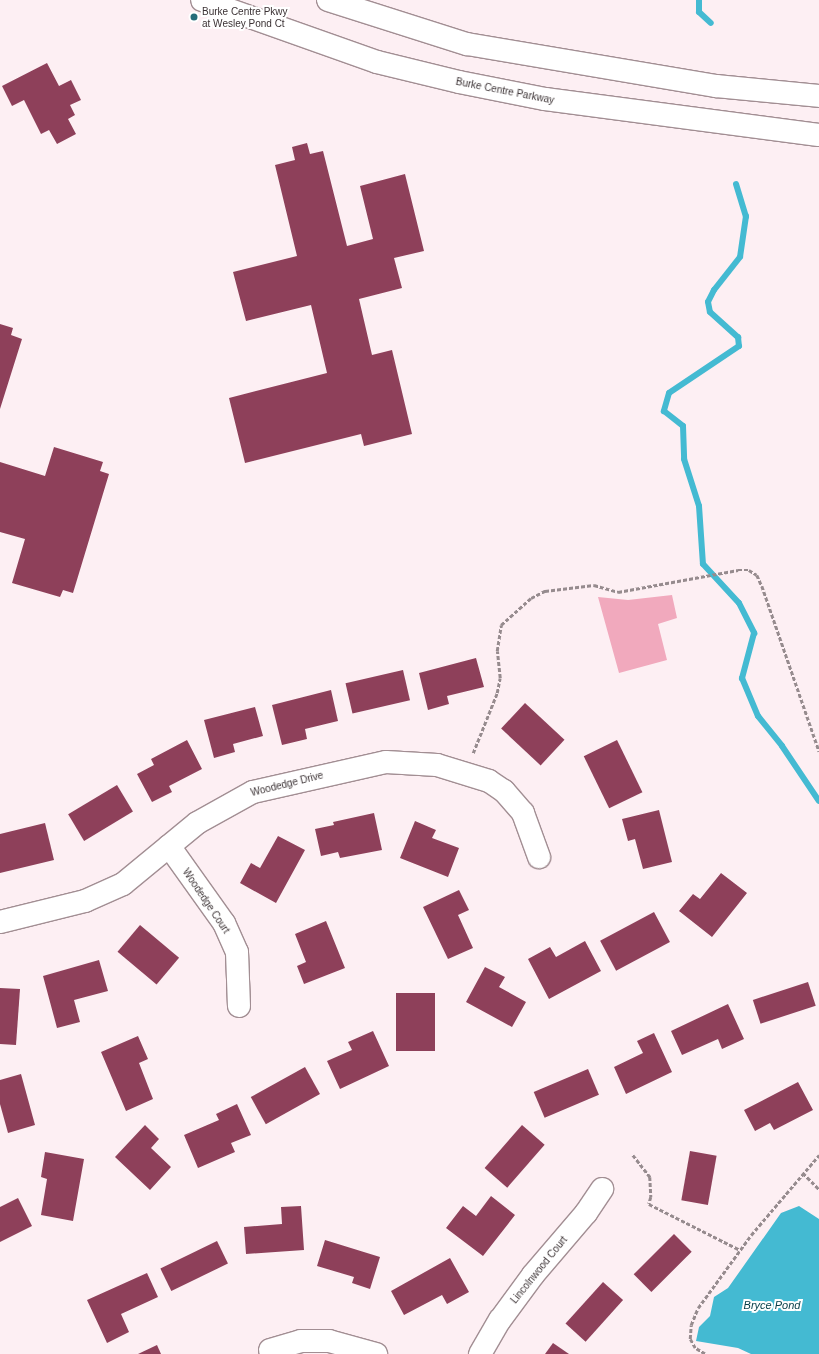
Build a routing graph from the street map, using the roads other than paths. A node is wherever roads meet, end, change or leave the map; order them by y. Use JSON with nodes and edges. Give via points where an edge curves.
{"nodes":[{"id":1,"x":202,"y":0,"type":"edge"},
{"id":2,"x":328,"y":0,"type":"edge"},
{"id":3,"x":819,"y":96,"type":"edge"},
{"id":4,"x":819,"y":135,"type":"edge"},
{"id":5,"x":169,"y":846,"type":"junction"},
{"id":6,"x":539,"y":857,"type":"dead end"},
{"id":7,"x":0,"y":922,"type":"edge"},
{"id":8,"x":239,"y":1006,"type":"dead end"},
{"id":9,"x":602,"y":1189,"type":"dead end"},
{"id":10,"x":270,"y":1350,"type":"dead end"},
{"id":11,"x":376,"y":1354,"type":"edge"},
{"id":12,"x":480,"y":1354,"type":"edge"}],
"edges":[{"from":1,"to":4,"type":"main road","name":"Burke Centre Parkway","via":[[377,62],[459,82],[545,99]]},
{"from":2,"to":3,"type":"main road","via":[[467,44],[716,86]]},
{"from":5,"to":6,"type":"main road","name":"Woodedge Drive","via":[[196,823],[254,792],[350,769],[405,762],[437,765],[466,772],[489,781],[504,791],[523,813]]},
{"from":5,"to":7,"type":"main road","name":"Woodedge Drive","via":[[123,884],[85,902]]},
{"from":5,"to":8,"type":"main road","name":"Woodedge Court","via":[[224,923],[237,952]]},
{"from":9,"to":12,"type":"main road","name":"Lincolnwood Court","via":[[586,1213],[533,1275],[500,1320]]},
{"from":10,"to":11,"type":"main road","via":[[301,1341],[329,1341]]}]}
